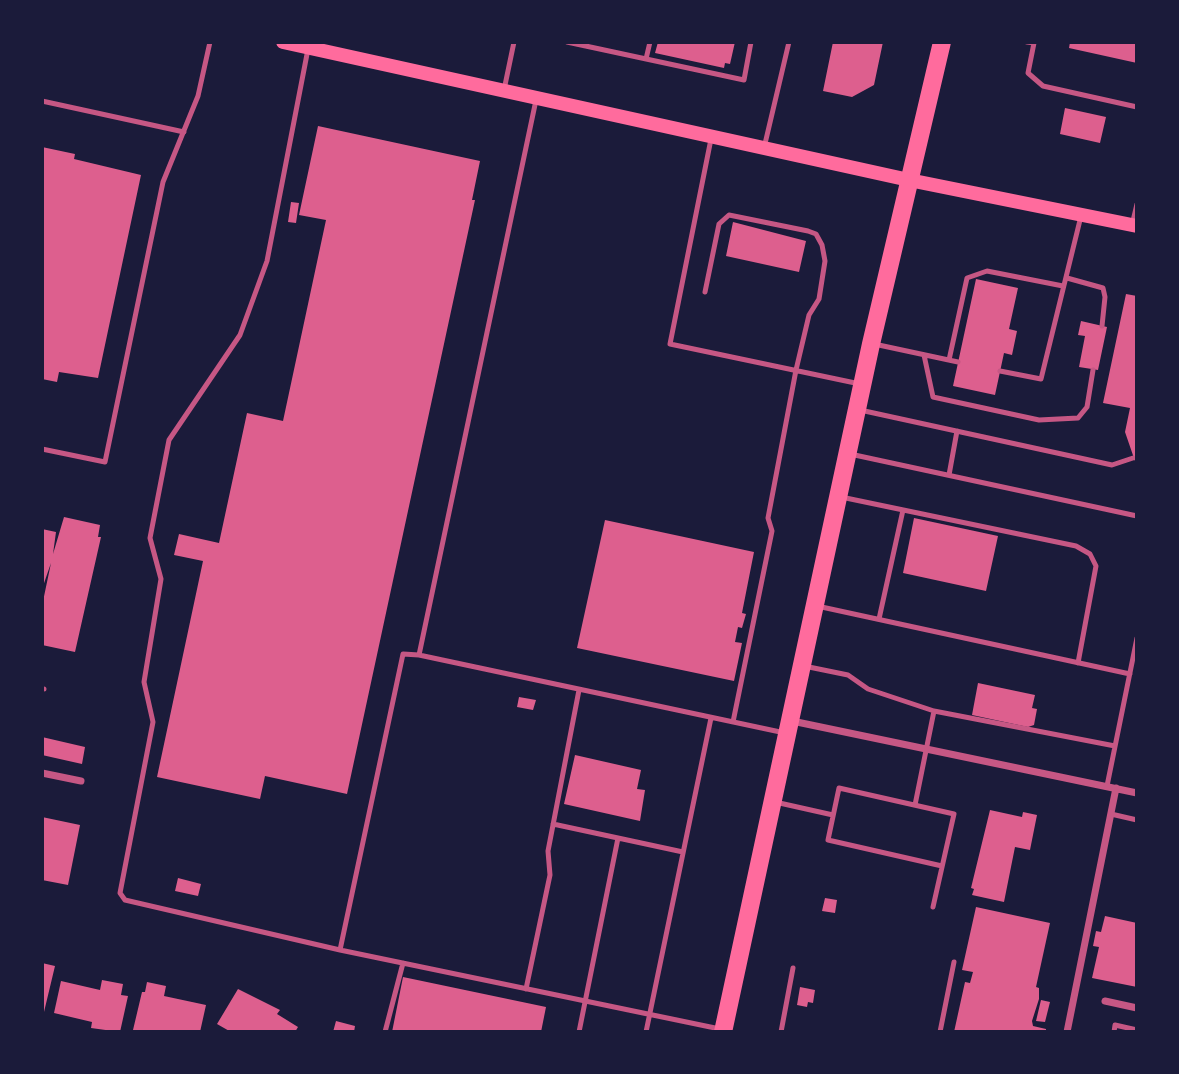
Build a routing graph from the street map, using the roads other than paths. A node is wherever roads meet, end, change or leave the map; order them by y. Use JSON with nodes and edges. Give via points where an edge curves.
{"nodes":[{"id":1,"x":210,"y":42,"type":"edge"},
{"id":2,"x":283,"y":42,"type":"edge"},
{"id":3,"x":514,"y":42,"type":"edge"},
{"id":4,"x":567,"y":42,"type":"edge"},
{"id":5,"x":650,"y":42,"type":"edge"},
{"id":6,"x":751,"y":42,"type":"edge"},
{"id":7,"x":789,"y":42,"type":"edge"},
{"id":8,"x":942,"y":42,"type":"edge"},
{"id":9,"x":1027,"y":42,"type":"edge"},
{"id":10,"x":308,"y":47,"type":"junction"},
{"id":11,"x":646,"y":59,"type":"junction"},
{"id":12,"x":504,"y":90,"type":"junction"},
{"id":13,"x":536,"y":97,"type":"junction"},
{"id":14,"x":42,"y":101,"type":"edge"},
{"id":15,"x":1137,"y":107,"type":"edge"},
{"id":16,"x":184,"y":132,"type":"junction"},
{"id":17,"x":712,"y":136,"type":"junction"},
{"id":18,"x":764,"y":148,"type":"junction"},
{"id":19,"x":909,"y":180,"type":"junction"},
{"id":20,"x":1137,"y":204,"type":"edge"},
{"id":21,"x":1082,"y":214,"type":"junction"},
{"id":22,"x":1135,"y":225,"type":"edge"},
{"id":23,"x":1068,"y":278,"type":"junction"},
{"id":24,"x":1063,"y":286,"type":"junction"},
{"id":25,"x":705,"y":292,"type":"dead end"},
{"id":26,"x":1102,"y":326,"type":"dead end"},
{"id":27,"x":871,"y":344,"type":"junction"},
{"id":28,"x":924,"y":355,"type":"junction"},
{"id":29,"x":949,"y":360,"type":"junction"},
{"id":30,"x":958,"y":362,"type":"dead end"},
{"id":31,"x":796,"y":370,"type":"junction"},
{"id":32,"x":1000,"y":370,"type":"dead end"},
{"id":33,"x":1093,"y":370,"type":"dead end"},
{"id":34,"x":862,"y":384,"type":"junction"},
{"id":35,"x":857,"y":409,"type":"junction"},
{"id":36,"x":957,"y":431,"type":"junction"},
{"id":37,"x":42,"y":449,"type":"edge"},
{"id":38,"x":847,"y":453,"type":"junction"},
{"id":39,"x":1133,"y":458,"type":"dead end"},
{"id":40,"x":949,"y":475,"type":"junction"},
{"id":41,"x":838,"y":496,"type":"junction"},
{"id":42,"x":903,"y":510,"type":"junction"},
{"id":43,"x":1137,"y":516,"type":"edge"},
{"id":44,"x":814,"y":605,"type":"junction"},
{"id":45,"x":879,"y":619,"type":"junction"},
{"id":46,"x":1137,"y":638,"type":"edge"},
{"id":47,"x":419,"y":655,"type":"junction"},
{"id":48,"x":1078,"y":663,"type":"junction"},
{"id":49,"x":801,"y":665,"type":"junction"},
{"id":50,"x":1130,"y":674,"type":"junction"},
{"id":51,"x":579,"y":690,"type":"junction"},
{"id":52,"x":934,"y":711,"type":"junction"},
{"id":53,"x":711,"y":718,"type":"junction"},
{"id":54,"x":733,"y":722,"type":"junction"},
{"id":55,"x":787,"y":727,"type":"junction"},
{"id":56,"x":1115,"y":746,"type":"junction"},
{"id":57,"x":926,"y":748,"type":"junction"},
{"id":58,"x":42,"y":773,"type":"edge"},
{"id":59,"x":81,"y":781,"type":"dead end"},
{"id":60,"x":1107,"y":786,"type":"junction"},
{"id":61,"x":1116,"y":788,"type":"junction"},
{"id":62,"x":1137,"y":793,"type":"edge"},
{"id":63,"x":772,"y":801,"type":"junction"},
{"id":64,"x":915,"y":805,"type":"junction"},
{"id":65,"x":1111,"y":814,"type":"junction"},
{"id":66,"x":833,"y":815,"type":"junction"},
{"id":67,"x":1137,"y":820,"type":"edge"},
{"id":68,"x":553,"y":824,"type":"junction"},
{"id":69,"x":618,"y":838,"type":"junction"},
{"id":70,"x":683,"y":852,"type":"junction"},
{"id":71,"x":942,"y":866,"type":"junction"},
{"id":72,"x":933,"y":907,"type":"dead end"},
{"id":73,"x":340,"y":950,"type":"junction"},
{"id":74,"x":954,"y":962,"type":"dead end"},
{"id":75,"x":403,"y":963,"type":"junction"},
{"id":76,"x":793,"y":968,"type":"dead end"},
{"id":77,"x":526,"y":989,"type":"junction"},
{"id":78,"x":585,"y":1001,"type":"junction"},
{"id":79,"x":1105,"y":1001,"type":"dead end"},
{"id":80,"x":1137,"y":1008,"type":"edge"},
{"id":81,"x":650,"y":1014,"type":"junction"},
{"id":82,"x":1137,"y":1030,"type":"edge"},
{"id":83,"x":723,"y":1031,"type":"edge"},
{"id":84,"x":384,"y":1032,"type":"edge"},
{"id":85,"x":579,"y":1032,"type":"edge"},
{"id":86,"x":646,"y":1032,"type":"edge"},
{"id":87,"x":781,"y":1032,"type":"edge"},
{"id":88,"x":940,"y":1032,"type":"edge"},
{"id":89,"x":1067,"y":1032,"type":"edge"},
{"id":90,"x":1114,"y":1032,"type":"edge"}],
"edges":[{"from":1,"to":16,"type":"lane"},
{"from":2,"to":10,"type":"main road"},
{"from":3,"to":12,"type":"lane"},
{"from":4,"to":11,"type":"lane"},
{"from":5,"to":11,"type":"lane"},
{"from":6,"to":11,"type":"lane","via":[[744,80]]},
{"from":7,"to":18,"type":"lane"},
{"from":8,"to":19,"type":"main road"},
{"from":9,"to":15,"type":"lane","via":[[1034,43],[1028,73],[1043,86]]},
{"from":10,"to":12,"type":"main road"},
{"from":10,"to":73,"type":"lane","via":[[267,261],[240,335],[169,440],[150,538],[162,579],[144,681],[153,722],[120,893],[125,900]]},
{"from":12,"to":13,"type":"main road"},
{"from":13,"to":17,"type":"main road"},
{"from":13,"to":47,"type":"lane"},
{"from":14,"to":16,"type":"lane"},
{"from":16,"to":37,"type":"lane","via":[[163,182],[105,462]]},
{"from":17,"to":18,"type":"main road"},
{"from":17,"to":31,"type":"lane","via":[[670,344]]},
{"from":18,"to":19,"type":"main road"},
{"from":19,"to":21,"type":"main road"},
{"from":19,"to":27,"type":"main road"},
{"from":20,"to":22,"type":"lane"},
{"from":21,"to":22,"type":"main road"},
{"from":21,"to":23,"type":"lane"},
{"from":23,"to":24,"type":"lane"},
{"from":23,"to":26,"type":"lane","via":[[1103,288]]},
{"from":24,"to":29,"type":"lane","via":[[987,271],[967,278]]},
{"from":24,"to":32,"type":"lane","via":[[1041,379]]},
{"from":25,"to":31,"type":"lane","via":[[719,225],[734,214],[816,234],[825,261],[819,299],[810,315]]},
{"from":27,"to":28,"type":"lane"},
{"from":27,"to":34,"type":"main road"},
{"from":28,"to":29,"type":"lane"},
{"from":28,"to":33,"type":"lane","via":[[933,397],[1039,420],[1078,418],[1087,407]]},
{"from":29,"to":30,"type":"lane"},
{"from":31,"to":34,"type":"lane"},
{"from":31,"to":54,"type":"lane","via":[[768,519],[772,531]]},
{"from":34,"to":35,"type":"main road"},
{"from":35,"to":36,"type":"lane"},
{"from":35,"to":38,"type":"main road"},
{"from":36,"to":39,"type":"lane","via":[[1112,465]]},
{"from":36,"to":40,"type":"lane"},
{"from":38,"to":40,"type":"lane"},
{"from":38,"to":41,"type":"main road"},
{"from":40,"to":43,"type":"lane"},
{"from":41,"to":42,"type":"lane"},
{"from":41,"to":44,"type":"main road"},
{"from":42,"to":45,"type":"lane"},
{"from":42,"to":48,"type":"lane","via":[[1076,546],[1090,554],[1096,566]]},
{"from":44,"to":45,"type":"lane"},
{"from":44,"to":49,"type":"main road"},
{"from":45,"to":48,"type":"lane"},
{"from":46,"to":50,"type":"lane"},
{"from":47,"to":51,"type":"lane"},
{"from":47,"to":73,"type":"lane","via":[[403,654]]},
{"from":48,"to":50,"type":"lane"},
{"from":49,"to":52,"type":"lane","via":[[848,675],[868,689]]},
{"from":49,"to":55,"type":"main road"},
{"from":50,"to":56,"type":"lane"},
{"from":51,"to":53,"type":"lane"},
{"from":51,"to":68,"type":"lane"},
{"from":52,"to":56,"type":"lane"},
{"from":52,"to":57,"type":"lane"},
{"from":53,"to":54,"type":"lane"},
{"from":53,"to":70,"type":"lane"},
{"from":54,"to":55,"type":"lane"},
{"from":55,"to":57,"type":"street"},
{"from":55,"to":63,"type":"main road"},
{"from":56,"to":60,"type":"lane"},
{"from":57,"to":60,"type":"street"},
{"from":57,"to":64,"type":"lane"},
{"from":58,"to":59,"type":"street"},
{"from":60,"to":61,"type":"street"},
{"from":61,"to":62,"type":"street"},
{"from":61,"to":65,"type":"street"},
{"from":63,"to":66,"type":"lane"},
{"from":63,"to":83,"type":"main road"},
{"from":64,"to":66,"type":"lane","via":[[839,788]]},
{"from":64,"to":71,"type":"lane","via":[[954,814]]},
{"from":65,"to":67,"type":"lane"},
{"from":65,"to":89,"type":"street"},
{"from":66,"to":71,"type":"lane","via":[[828,840]]},
{"from":68,"to":69,"type":"lane"},
{"from":68,"to":77,"type":"lane","via":[[550,875]]},
{"from":69,"to":70,"type":"lane"},
{"from":69,"to":78,"type":"lane"},
{"from":70,"to":81,"type":"lane"},
{"from":71,"to":72,"type":"lane"},
{"from":73,"to":75,"type":"lane"},
{"from":74,"to":88,"type":"lane"},
{"from":75,"to":77,"type":"lane"},
{"from":75,"to":84,"type":"lane"},
{"from":76,"to":87,"type":"lane"},
{"from":77,"to":78,"type":"lane"},
{"from":78,"to":81,"type":"lane"},
{"from":78,"to":85,"type":"lane"},
{"from":79,"to":80,"type":"street"},
{"from":81,"to":83,"type":"lane"},
{"from":81,"to":86,"type":"lane"},
{"from":82,"to":90,"type":"lane","via":[[1115,1025]]}]}
